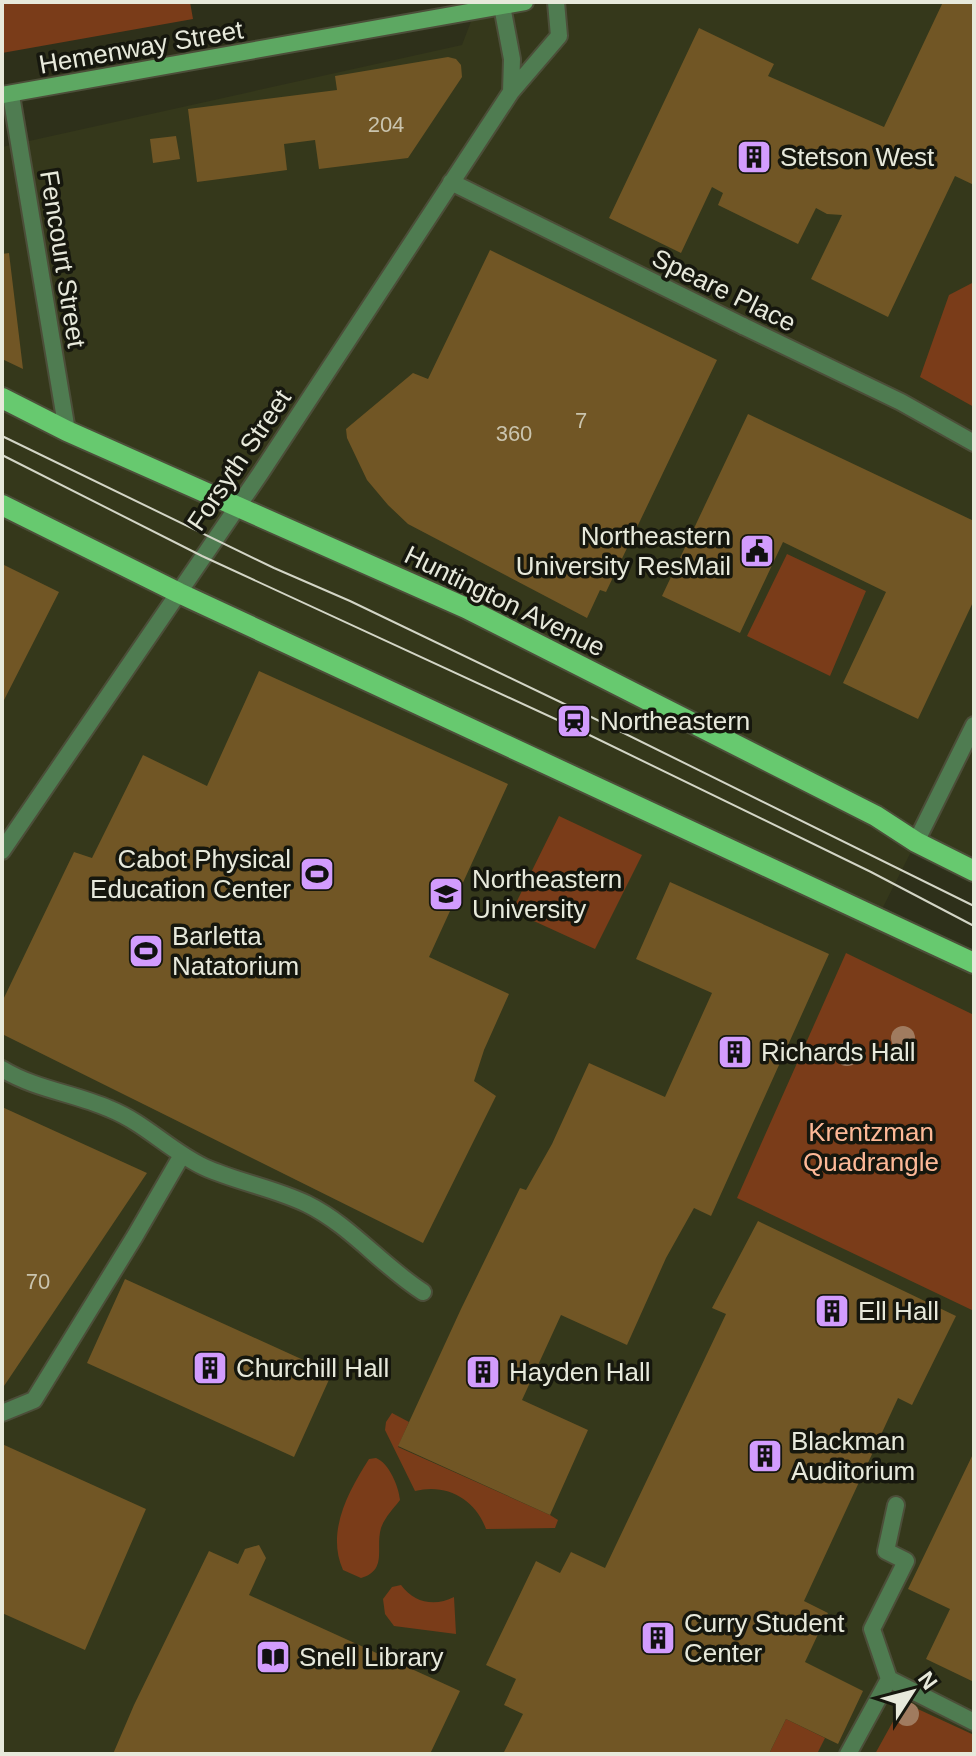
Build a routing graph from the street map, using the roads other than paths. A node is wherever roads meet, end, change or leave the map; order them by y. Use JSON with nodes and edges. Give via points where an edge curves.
{"nodes":[{"id":1,"x":525,"y":2,"type":"edge"},
{"id":2,"x":556,"y":2,"type":"edge"},
{"id":3,"x":502,"y":6,"type":"junction"},
{"id":4,"x":511,"y":92,"type":"junction"},
{"id":5,"x":6,"y":95,"type":"edge"},
{"id":6,"x":451,"y":182,"type":"junction"},
{"id":7,"x":2,"y":398,"type":"edge"},
{"id":8,"x":67,"y":431,"type":"junction"},
{"id":9,"x":974,"y":443,"type":"edge"},
{"id":10,"x":2,"y":505,"type":"edge"},
{"id":11,"x":237,"y":506,"type":"junction"},
{"id":12,"x":179,"y":593,"type":"junction"},
{"id":13,"x":974,"y":725,"type":"edge"},
{"id":14,"x":916,"y":842,"type":"junction"},
{"id":15,"x":2,"y":851,"type":"edge"},
{"id":16,"x":974,"y":871,"type":"edge"},
{"id":17,"x":974,"y":963,"type":"edge"},
{"id":18,"x":2,"y":1069,"type":"edge"},
{"id":19,"x":182,"y":1155,"type":"junction"},
{"id":20,"x":423,"y":1292,"type":"dead end"},
{"id":21,"x":2,"y":1413,"type":"edge"},
{"id":22,"x":896,"y":1505,"type":"dead end"},
{"id":23,"x":889,"y":1679,"type":"junction"},
{"id":24,"x":974,"y":1722,"type":"edge"},
{"id":25,"x":848,"y":1754,"type":"edge"}],
"edges":[{"from":1,"to":3,"type":"main road","name":"Hemenway Street"},
{"from":2,"to":4,"type":"street","name":"Forsyth Street","via":[[559,36]]},
{"from":3,"to":4,"type":"street","via":[[512,59]]},
{"from":3,"to":5,"type":"main road","name":"Hemenway Street"},
{"from":4,"to":6,"type":"street","name":"Forsyth Street"},
{"from":5,"to":8,"type":"street","name":"Fencourt Street"},
{"from":6,"to":9,"type":"street","name":"Speare Place","via":[[901,402]]},
{"from":6,"to":11,"type":"street","name":"Forsyth Street"},
{"from":7,"to":8,"type":"main road","name":"Huntington Avenue"},
{"from":8,"to":11,"type":"main road","name":"Huntington Avenue"},
{"from":10,"to":12,"type":"main road"},
{"from":11,"to":12,"type":"street","name":"Forsyth Street"},
{"from":11,"to":14,"type":"main road","name":"Huntington Avenue","via":[[479,614],[876,816]]},
{"from":12,"to":15,"type":"street","name":"Forsyth Street"},
{"from":12,"to":17,"type":"main road"},
{"from":13,"to":14,"type":"street"},
{"from":14,"to":16,"type":"main road","name":"Huntington Avenue"},
{"from":18,"to":19,"type":"street","via":[[133,1119]]},
{"from":19,"to":20,"type":"street","via":[[310,1205]]},
{"from":19,"to":21,"type":"street","via":[[34,1400]]},
{"from":22,"to":23,"type":"street","via":[[886,1551],[906,1561],[872,1629]]},
{"from":23,"to":24,"type":"street"},
{"from":23,"to":25,"type":"street"}]}
